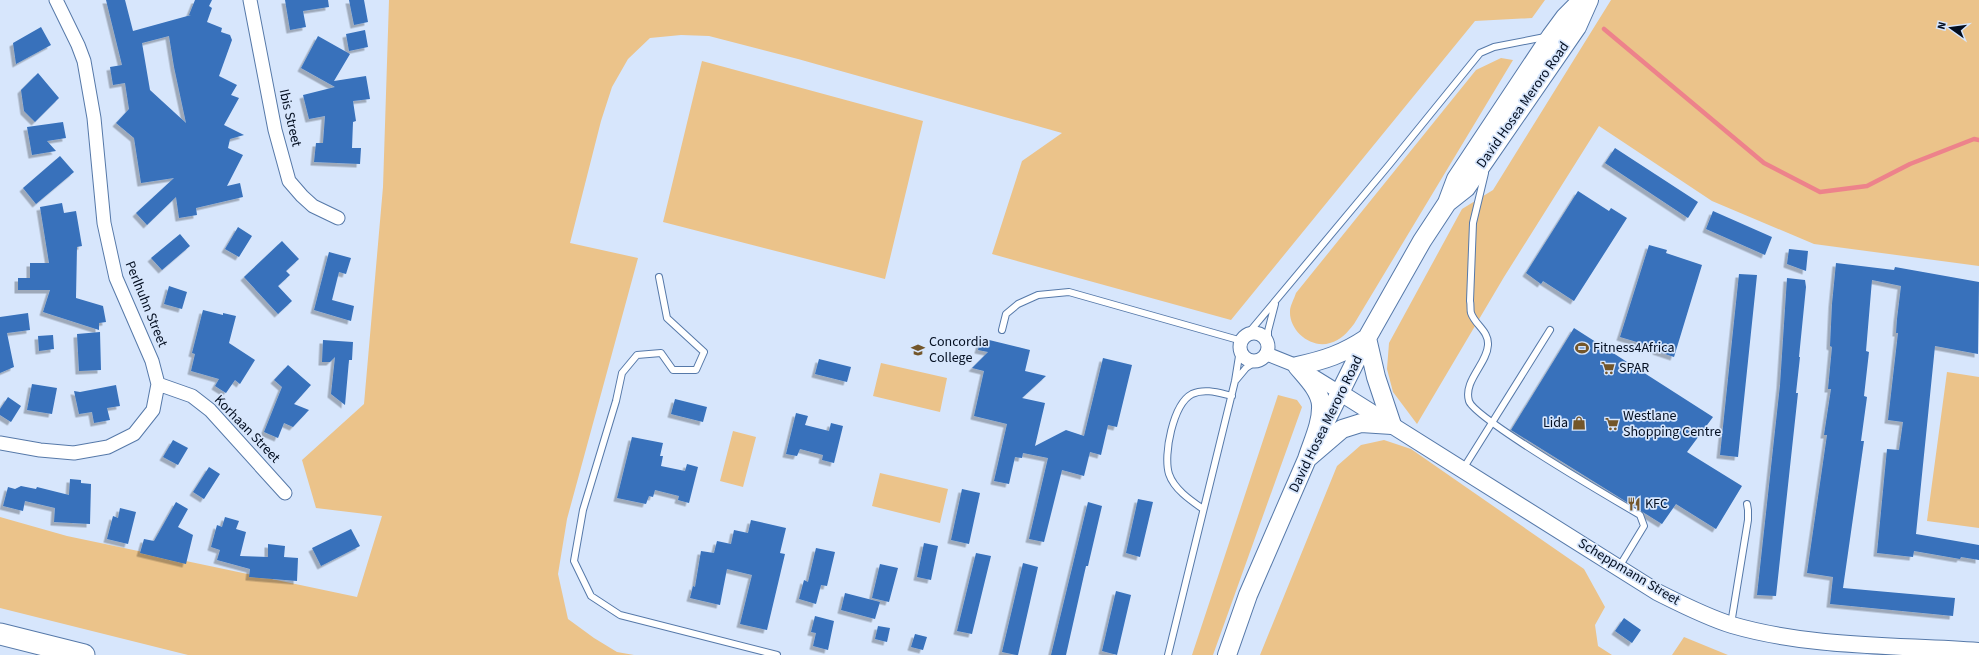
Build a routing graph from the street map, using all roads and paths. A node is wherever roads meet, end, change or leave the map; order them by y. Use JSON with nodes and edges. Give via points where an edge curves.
{"nodes":[{"id":1,"x":56,"y":0,"type":"edge"},
{"id":2,"x":250,"y":0,"type":"edge"},
{"id":3,"x":1582,"y":0,"type":"edge"},
{"id":4,"x":1589,"y":0,"type":"edge"},
{"id":5,"x":1551,"y":36,"type":"junction"},
{"id":6,"x":1493,"y":146,"type":"junction"},
{"id":7,"x":1447,"y":203,"type":"junction"},
{"id":8,"x":338,"y":218,"type":"dead end"},
{"id":9,"x":659,"y":277,"type":"dead end"},
{"id":10,"x":1276,"y":301,"type":"junction"},
{"id":11,"x":1002,"y":330,"type":"dead end"},
{"id":12,"x":1550,"y":330,"type":"dead end"},
{"id":13,"x":1367,"y":338,"type":"junction"},
{"id":14,"x":1243,"y":342,"type":"junction"},
{"id":15,"x":1267,"y":349,"type":"junction"},
{"id":16,"x":1255,"y":362,"type":"junction"},
{"id":17,"x":1297,"y":366,"type":"junction"},
{"id":18,"x":1235,"y":381,"type":"junction"},
{"id":19,"x":158,"y":384,"type":"junction"},
{"id":20,"x":1339,"y":392,"type":"junction"},
{"id":21,"x":1232,"y":396,"type":"junction"},
{"id":22,"x":1492,"y":424,"type":"junction"},
{"id":23,"x":1392,"y":425,"type":"junction"},
{"id":24,"x":0,"y":443,"type":"edge"},
{"id":25,"x":1307,"y":459,"type":"junction"},
{"id":26,"x":1462,"y":470,"type":"junction"},
{"id":27,"x":285,"y":493,"type":"dead end"},
{"id":28,"x":1746,"y":504,"type":"dead end"},
{"id":29,"x":1203,"y":508,"type":"junction"},
{"id":30,"x":1618,"y":568,"type":"junction"},
{"id":31,"x":1731,"y":624,"type":"junction"},
{"id":32,"x":0,"y":634,"type":"edge"},
{"id":33,"x":1979,"y":651,"type":"edge"},
{"id":34,"x":84,"y":655,"type":"edge"},
{"id":35,"x":777,"y":655,"type":"edge"},
{"id":36,"x":1168,"y":655,"type":"edge"},
{"id":37,"x":1227,"y":655,"type":"edge"}],
"edges":[{"from":1,"to":19,"type":"street","name":"Perlhuhn Street","via":[[78,45],[86,75],[94,118],[104,223],[116,278],[152,360]]},
{"from":2,"to":8,"type":"street","name":"Ibis Street","via":[[274,130],[289,181],[313,206]]},
{"from":3,"to":5,"type":"main road","name":"David Hosea Meroro Road"},
{"from":4,"to":6,"type":"main road","name":"David Hosea Meroro Road","via":[[1577,27]]},
{"from":5,"to":7,"type":"main road","name":"David Hosea Meroro Road","via":[[1456,179]]},
{"from":5,"to":10,"type":"lane","via":[[1480,53]]},
{"from":6,"to":7,"type":"main road","name":"David Hosea Meroro Road","via":[[1466,188]]},
{"from":6,"to":22,"type":"lane","via":[[1473,223],[1470,301],[1472,314],[1487,335],[1488,344],[1487,352],[1468,391],[1471,407]]},
{"from":7,"to":13,"type":"main road","name":"David Hosea Meroro Road","via":[[1422,241]]},
{"from":9,"to":35,"type":"lane","via":[[667,318],[704,352],[696,370],[673,370],[662,353],[637,354],[622,373],[583,510],[574,561],[591,596],[620,615]]},
{"from":10,"to":14,"type":"lane"},
{"from":10,"to":15,"type":"lane","via":[[1268,331]]},
{"from":11,"to":14,"type":"lane","via":[[1006,314],[1018,304],[1038,295],[1069,292]]},
{"from":12,"to":22,"type":"lane"},
{"from":13,"to":17,"type":"main road","via":[[1347,352]]},
{"from":13,"to":20,"type":"main road","name":"David Hosea Meroro Road"},
{"from":13,"to":23,"type":"main road","via":[[1376,377]]},
{"from":14,"to":15,"type":"street","via":[[1250,334],[1260,334],[1264,337]]},
{"from":14,"to":16,"type":"street","via":[[1244,357]]},
{"from":14,"to":18,"type":"lane"},
{"from":15,"to":16,"type":"street","via":[[1262,359]]},
{"from":15,"to":17,"type":"street"},
{"from":16,"to":18,"type":"lane"},
{"from":17,"to":20,"type":"street"},
{"from":17,"to":25,"type":"main road","via":[[1312,385],[1321,405],[1318,425]]},
{"from":18,"to":21,"type":"lane"},
{"from":19,"to":24,"type":"street","name":"Perlhuhn Street","via":[[153,410],[134,434],[108,447],[74,453]]},
{"from":19,"to":27,"type":"street","name":"Korhaan Street","via":[[192,396],[210,410]]},
{"from":20,"to":23,"type":"street","name":"Scheppmann Street"},
{"from":20,"to":25,"type":"main road","name":"David Hosea Meroro Road"},
{"from":21,"to":29,"type":"lane"},
{"from":21,"to":29,"type":"lane","via":[[1209,391],[1192,394],[1182,405],[1172,427],[1167,458],[1169,474],[1176,486],[1189,499]]},
{"from":22,"to":26,"type":"lane"},
{"from":22,"to":30,"type":"lane","via":[[1640,516],[1644,526]]},
{"from":23,"to":25,"type":"main road","via":[[1361,423],[1342,429]]},
{"from":23,"to":26,"type":"street","name":"Scheppmann Street"},
{"from":25,"to":37,"type":"main road","name":"David Hosea Meroro Road","via":[[1248,595]]},
{"from":26,"to":30,"type":"street","name":"Scheppmann Street"},
{"from":28,"to":31,"type":"lane","via":[[1748,520]]},
{"from":29,"to":36,"type":"lane"},
{"from":30,"to":31,"type":"street","name":"Scheppmann Street","via":[[1691,609]]},
{"from":31,"to":33,"type":"street","name":"Scheppmann Street","via":[[1764,633],[1823,641]]},
{"from":32,"to":34,"type":"highway"}]}
